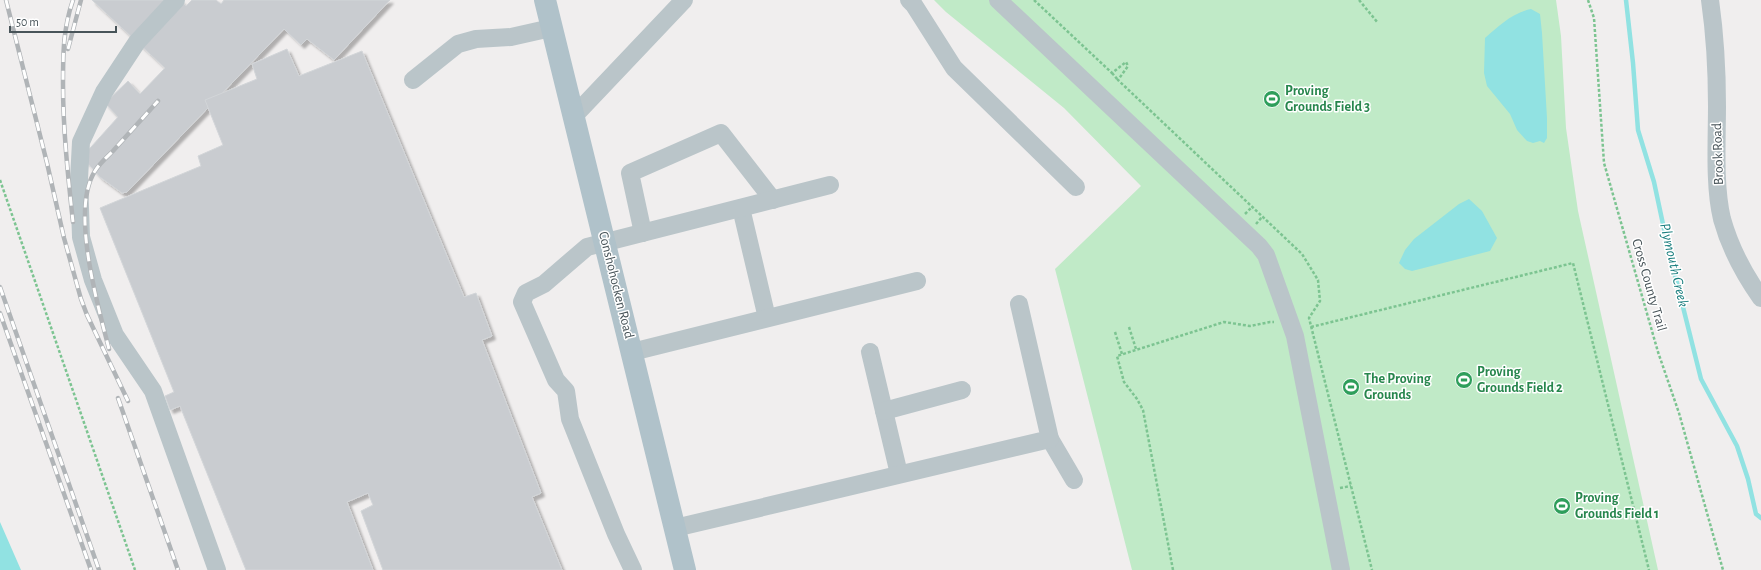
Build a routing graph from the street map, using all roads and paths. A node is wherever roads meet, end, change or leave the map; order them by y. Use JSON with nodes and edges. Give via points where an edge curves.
{"nodes":[{"id":1,"x":176,"y":0,"type":"edge"},
{"id":2,"x":545,"y":0,"type":"edge"},
{"id":3,"x":684,"y":0,"type":"edge"},
{"id":4,"x":909,"y":0,"type":"edge"},
{"id":5,"x":998,"y":0,"type":"edge"},
{"id":6,"x":1034,"y":0,"type":"edge"},
{"id":7,"x":1359,"y":0,"type":"edge"},
{"id":8,"x":1588,"y":0,"type":"edge"},
{"id":9,"x":1710,"y":0,"type":"edge"},
{"id":10,"x":1378,"y":23,"type":"dead end"},
{"id":11,"x":551,"y":28,"type":"junction"},
{"id":12,"x":1112,"y":73,"type":"junction"},
{"id":13,"x":413,"y":80,"type":"dead end"},
{"id":14,"x":1118,"y":80,"type":"junction"},
{"id":15,"x":574,"y":116,"type":"junction"},
{"id":16,"x":0,"y":180,"type":"edge"},
{"id":17,"x":830,"y":185,"type":"dead end"},
{"id":18,"x":1076,"y":187,"type":"dead end"},
{"id":19,"x":773,"y":200,"type":"junction"},
{"id":20,"x":741,"y":208,"type":"junction"},
{"id":21,"x":643,"y":233,"type":"junction"},
{"id":22,"x":605,"y":242,"type":"junction"},
{"id":23,"x":917,"y":282,"type":"dead end"},
{"id":24,"x":1761,"y":298,"type":"edge"},
{"id":25,"x":1019,"y":304,"type":"dead end"},
{"id":26,"x":767,"y":318,"type":"junction"},
{"id":27,"x":1311,"y":327,"type":"junction"},
{"id":28,"x":1129,"y":328,"type":"dead end"},
{"id":29,"x":1279,"y":328,"type":"dead end"},
{"id":30,"x":1115,"y":332,"type":"dead end"},
{"id":31,"x":1136,"y":349,"type":"junction"},
{"id":32,"x":632,"y":352,"type":"junction"},
{"id":33,"x":870,"y":352,"type":"dead end"},
{"id":34,"x":1122,"y":354,"type":"junction"},
{"id":35,"x":962,"y":390,"type":"dead end"},
{"id":36,"x":884,"y":411,"type":"junction"},
{"id":37,"x":1050,"y":439,"type":"junction"},
{"id":38,"x":899,"y":474,"type":"junction"},
{"id":39,"x":1074,"y":480,"type":"dead end"},
{"id":40,"x":1351,"y":486,"type":"junction"},
{"id":41,"x":1340,"y":489,"type":"dead end"},
{"id":42,"x":675,"y":528,"type":"junction"},
{"id":43,"x":135,"y":570,"type":"edge"},
{"id":44,"x":217,"y":570,"type":"edge"},
{"id":45,"x":633,"y":570,"type":"edge"},
{"id":46,"x":686,"y":570,"type":"edge"},
{"id":47,"x":1173,"y":570,"type":"edge"},
{"id":48,"x":1341,"y":570,"type":"edge"},
{"id":49,"x":1372,"y":570,"type":"edge"},
{"id":50,"x":1649,"y":570,"type":"edge"},
{"id":51,"x":1723,"y":570,"type":"edge"}],
"edges":[{"from":1,"to":44,"type":"street","via":[[137,42],[108,86],[81,142],[81,237],[93,280],[115,335],[153,390]]},
{"from":2,"to":11,"type":"main road","name":"Conshohocken Road"},
{"from":3,"to":15,"type":"street"},
{"from":4,"to":18,"type":"street","via":[[954,68]]},
{"from":5,"to":48,"type":"street","via":[[1266,255],[1295,336]]},
{"from":6,"to":12,"type":"path"},
{"from":7,"to":10,"type":"path"},
{"from":8,"to":51,"type":"path","name":"Cross County Trail","via":[[1594,18],[1604,163]]},
{"from":9,"to":24,"type":"street","name":"Brook Road","via":[[1716,36],[1716,153],[1722,218],[1733,252]]},
{"from":11,"to":13,"type":"street","via":[[511,37],[476,39],[458,44]]},
{"from":11,"to":15,"type":"main road","name":"Conshohocken Road"},
{"from":12,"to":14,"type":"path"},
{"from":12,"to":14,"type":"path","via":[[1126,62],[1128,66]]},
{"from":14,"to":27,"type":"path","via":[[1302,254],[1318,280],[1320,301],[1309,318]]},
{"from":15,"to":22,"type":"main road","name":"Conshohocken Road"},
{"from":16,"to":43,"type":"path"},
{"from":17,"to":19,"type":"street"},
{"from":19,"to":20,"type":"street"},
{"from":19,"to":21,"type":"street","via":[[721,133],[630,172]]},
{"from":20,"to":21,"type":"street"},
{"from":20,"to":26,"type":"street"},
{"from":21,"to":22,"type":"street"},
{"from":22,"to":32,"type":"main road","name":"Conshohocken Road"},
{"from":22,"to":45,"type":"street","via":[[581,251],[544,284],[526,293],[522,302],[556,380],[566,390],[570,419]]},
{"from":23,"to":26,"type":"street"},
{"from":25,"to":37,"type":"street"},
{"from":26,"to":32,"type":"street"},
{"from":27,"to":40,"type":"path"},
{"from":27,"to":50,"type":"path","via":[[1573,263]]},
{"from":28,"to":31,"type":"path"},
{"from":29,"to":31,"type":"path","via":[[1275,322],[1250,326],[1224,322]]},
{"from":30,"to":34,"type":"path"},
{"from":31,"to":34,"type":"path"},
{"from":32,"to":42,"type":"main road","name":"Conshohocken Road"},
{"from":33,"to":36,"type":"street"},
{"from":34,"to":47,"type":"path","via":[[1117,356],[1124,382],[1143,410]]},
{"from":35,"to":36,"type":"street"},
{"from":36,"to":38,"type":"street"},
{"from":37,"to":38,"type":"street"},
{"from":37,"to":39,"type":"street"},
{"from":38,"to":42,"type":"street"},
{"from":40,"to":41,"type":"path"},
{"from":40,"to":49,"type":"path"},
{"from":42,"to":46,"type":"main road","name":"Conshohocken Road"}]}
